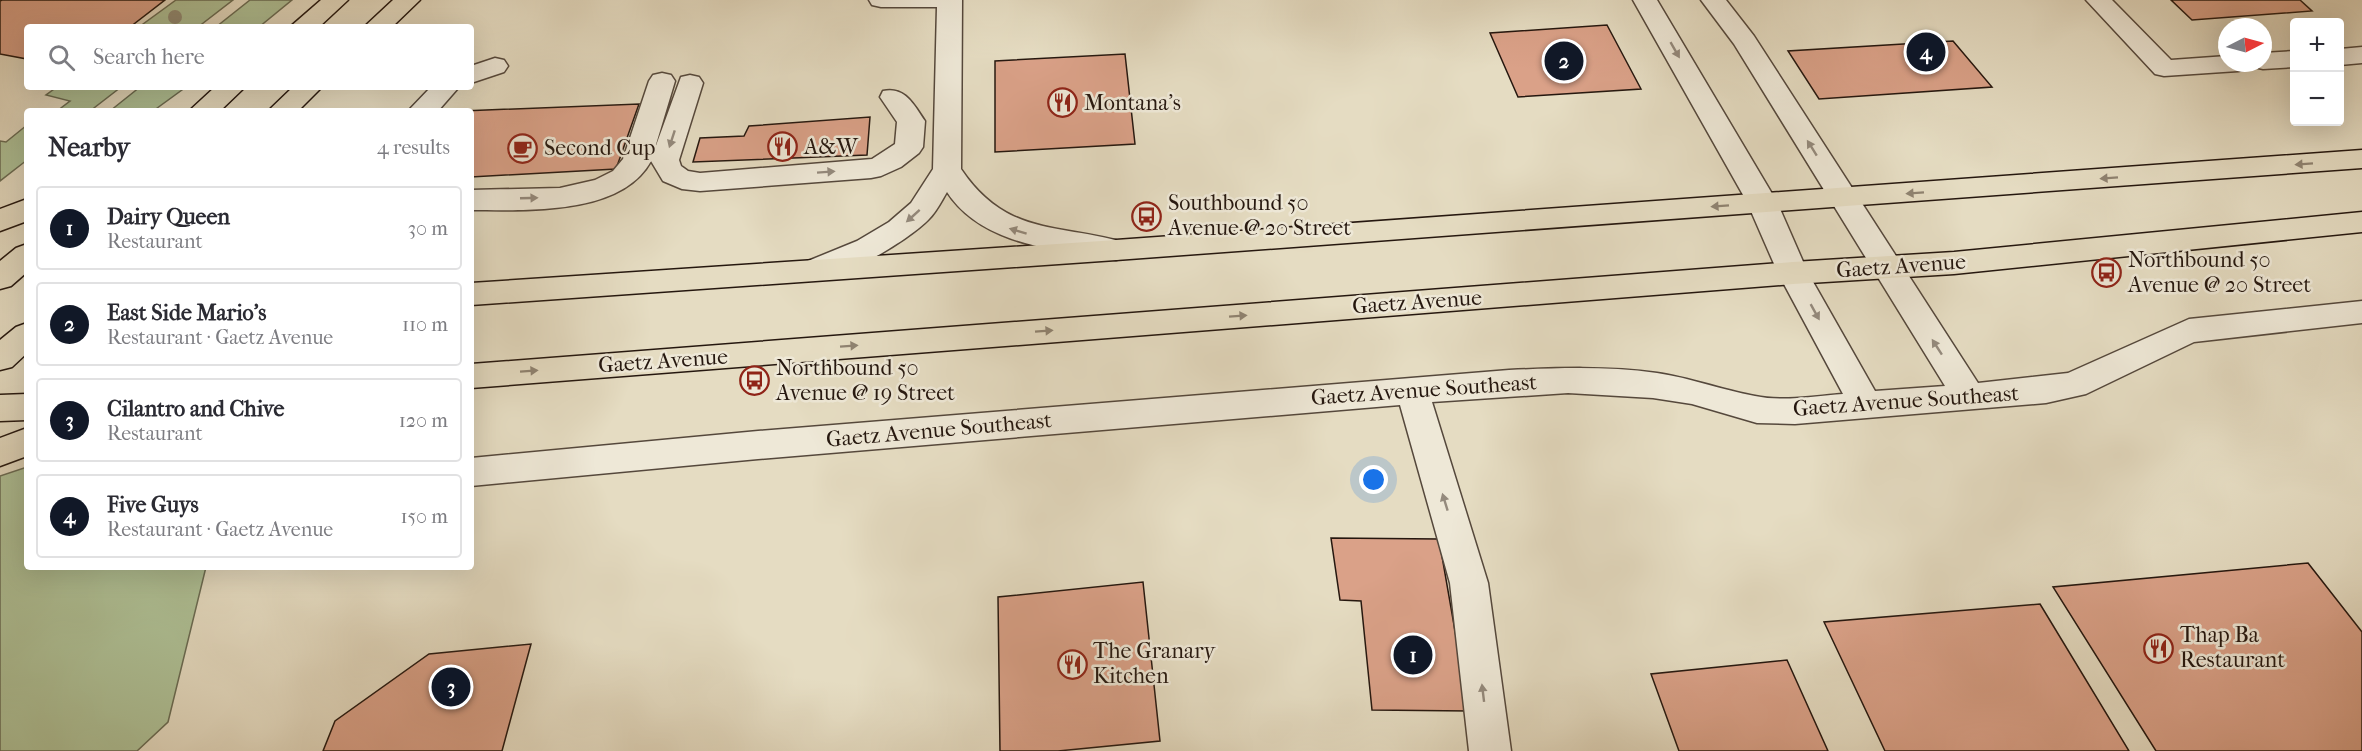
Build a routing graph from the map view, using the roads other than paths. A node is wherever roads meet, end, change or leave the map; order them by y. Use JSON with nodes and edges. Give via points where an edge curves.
{"nodes":[{"id":1,"x":336,"y":0,"type":"edge"},
{"id":2,"x":408,"y":0,"type":"edge"},
{"id":3,"x":881,"y":0,"type":"edge"},
{"id":4,"x":1645,"y":0,"type":"edge"},
{"id":5,"x":1713,"y":0,"type":"edge"},
{"id":6,"x":2098,"y":0,"type":"edge"},
{"id":7,"x":307,"y":24,"type":"edge"},
{"id":8,"x":380,"y":24,"type":"edge"},
{"id":9,"x":2362,"y":55,"type":"edge"},
{"id":10,"x":2344,"y":57,"type":"edge"},
{"id":11,"x":2290,"y":59,"type":"edge"},
{"id":12,"x":2272,"y":60,"type":"edge"},
{"id":13,"x":2218,"y":64,"type":"edge"},
{"id":14,"x":306,"y":90,"type":"edge"},
{"id":15,"x":443,"y":90,"type":"edge"},
{"id":16,"x":893,"y":97,"type":"dead end"},
{"id":17,"x":285,"y":108,"type":"edge"},
{"id":18,"x":425,"y":108,"type":"edge"},
{"id":19,"x":2362,"y":159,"type":"edge"},
{"id":20,"x":947,"y":169,"type":"junction"},
{"id":21,"x":1843,"y":198,"type":"junction"},
{"id":22,"x":474,"y":200,"type":"edge"},
{"id":23,"x":1762,"y":202,"type":"junction"},
{"id":24,"x":24,"y":210,"type":"edge"},
{"id":25,"x":0,"y":221,"type":"edge"},
{"id":26,"x":2362,"y":222,"type":"edge"},
{"id":27,"x":1116,"y":250,"type":"junction"},
{"id":28,"x":24,"y":258,"type":"edge"},
{"id":29,"x":1886,"y":266,"type":"junction"},
{"id":30,"x":814,"y":271,"type":"junction"},
{"id":31,"x":1793,"y":273,"type":"junction"},
{"id":32,"x":0,"y":278,"type":"edge"},
{"id":33,"x":474,"y":293,"type":"edge"},
{"id":34,"x":2362,"y":312,"type":"edge"},
{"id":35,"x":24,"y":327,"type":"edge"},
{"id":36,"x":0,"y":329,"type":"edge"},
{"id":37,"x":24,"y":338,"type":"edge"},
{"id":38,"x":0,"y":358,"type":"edge"},
{"id":39,"x":474,"y":376,"type":"edge"},
{"id":40,"x":1412,"y":390,"type":"junction"},
{"id":41,"x":1969,"y":396,"type":"junction"},
{"id":42,"x":1865,"y":404,"type":"junction"},
{"id":43,"x":24,"y":407,"type":"edge"},
{"id":44,"x":0,"y":408,"type":"edge"},
{"id":45,"x":24,"y":443,"type":"edge"},
{"id":46,"x":0,"y":452,"type":"edge"},
{"id":47,"x":474,"y":472,"type":"edge"},
{"id":48,"x":1490,"y":751,"type":"edge"}],
"edges":[{"from":1,"to":7,"type":"main road"},
{"from":2,"to":8,"type":"main road"},
{"from":3,"to":20,"type":"street","via":[[950,0]]},
{"from":4,"to":23,"type":"street","one_way":true},
{"from":21,"to":5,"type":"street","one_way":true,"via":[[1745,41]]},
{"from":6,"to":13,"type":"street","via":[[2164,68]]},
{"from":9,"to":10,"type":"street"},
{"from":11,"to":12,"type":"street"},
{"from":14,"to":17,"type":"main road"},
{"from":15,"to":18,"type":"street"},
{"from":22,"to":16,"type":"street","one_way":true,"via":[[568,196],[607,187],[635,164],[676,82],[666,169],[682,180],[700,182],[871,169],[886,164],[909,147],[911,121]]},
{"from":19,"to":21,"type":"main road","one_way":true},
{"from":27,"to":20,"type":"street","one_way":true,"via":[[1002,225],[966,198]]},
{"from":20,"to":30,"type":"street","one_way":true,"via":[[921,210],[900,229],[868,248]]},
{"from":21,"to":23,"type":"main road"},
{"from":21,"to":29,"type":"street"},
{"from":23,"to":27,"type":"main road","one_way":true},
{"from":23,"to":31,"type":"street"},
{"from":24,"to":25,"type":"main road"},
{"from":26,"to":29,"type":"main road","name":"Gaetz Avenue","via":[[1954,263]]},
{"from":27,"to":30,"type":"main road"},
{"from":28,"to":32,"type":"main road"},
{"from":29,"to":31,"type":"main road","name":"Gaetz Avenue"},
{"from":41,"to":29,"type":"street","one_way":true},
{"from":30,"to":33,"type":"main road"},
{"from":39,"to":31,"type":"main road","name":"Gaetz Avenue","one_way":true},
{"from":31,"to":42,"type":"street","one_way":true},
{"from":34,"to":41,"type":"street","name":"Gaetz Avenue Southeast","via":[[2189,330],[2074,384]]},
{"from":35,"to":36,"type":"main road"},
{"from":37,"to":38,"type":"main road"},
{"from":40,"to":42,"type":"street","name":"Gaetz Avenue Southeast","via":[[1509,382],[1610,381],[1692,391],[1757,410],[1795,411]]},
{"from":40,"to":47,"type":"street","name":"Gaetz Avenue Southeast"},
{"from":48,"to":40,"type":"street","one_way":true,"via":[[1469,583]]},
{"from":41,"to":42,"type":"street","name":"Gaetz Avenue Southeast"},
{"from":43,"to":44,"type":"main road"},
{"from":45,"to":46,"type":"main road"}]}
